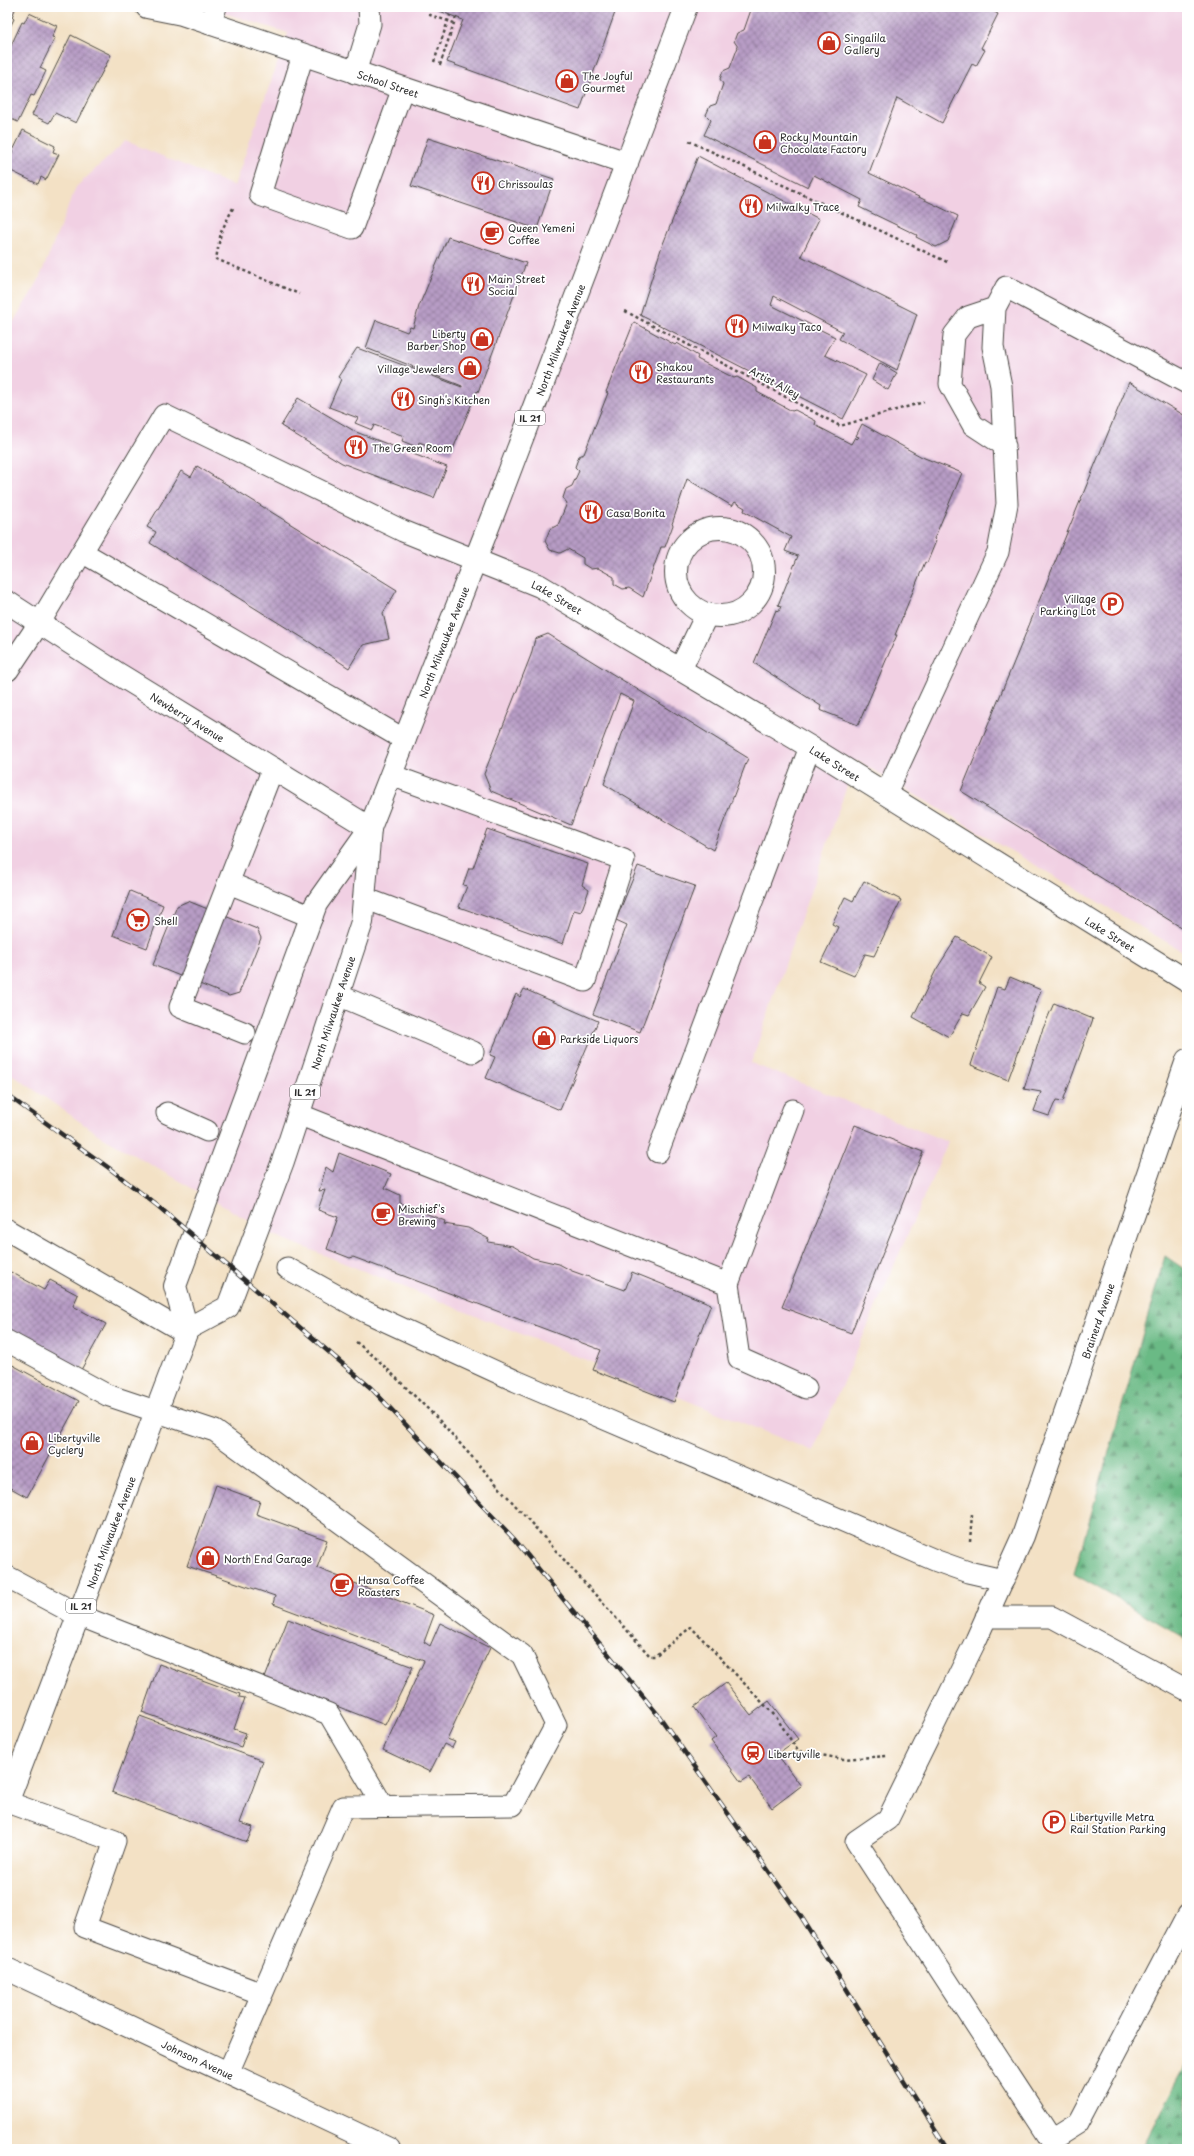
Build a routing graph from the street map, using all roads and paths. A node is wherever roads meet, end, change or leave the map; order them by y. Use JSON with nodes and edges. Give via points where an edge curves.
{"nodes":[{"id":1,"x":147,"y":7,"type":"edge"},
{"id":2,"x":369,"y":7,"type":"edge"},
{"id":3,"x":686,"y":7,"type":"edge"},
{"id":4,"x":432,"y":8,"type":"dead end"},
{"id":5,"x":450,"y":15,"type":"dead end"},
{"id":6,"x":213,"y":16,"type":"edge"},
{"id":7,"x":456,"y":17,"type":"dead end"},
{"id":8,"x":448,"y":21,"type":"junction"},
{"id":9,"x":454,"y":23,"type":"junction"},
{"id":10,"x":303,"y":55,"type":"junction"},
{"id":11,"x":434,"y":62,"type":"dead end"},
{"id":12,"x":440,"y":65,"type":"dead end"},
{"id":13,"x":355,"y":73,"type":"junction"},
{"id":14,"x":403,"y":88,"type":"junction"},
{"id":15,"x":689,"y":141,"type":"dead end"},
{"id":16,"x":627,"y":163,"type":"junction"},
{"id":17,"x":947,"y":262,"type":"dead end"},
{"id":18,"x":995,"y":308,"type":"junction"},
{"id":19,"x":625,"y":311,"type":"dead end"},
{"id":20,"x":1187,"y":383,"type":"edge"},
{"id":21,"x":924,"y":402,"type":"dead end"},
{"id":22,"x":1005,"y":446,"type":"junction"},
{"id":23,"x":82,"y":552,"type":"junction"},
{"id":24,"x":475,"y":560,"type":"junction"},
{"id":25,"x":7,"y":602,"type":"edge"},
{"id":26,"x":707,"y":614,"type":"junction"},
{"id":27,"x":40,"y":622,"type":"junction"},
{"id":28,"x":8,"y":670,"type":"dead end"},
{"id":29,"x":680,"y":670,"type":"junction"},
{"id":30,"x":405,"y":740,"type":"junction"},
{"id":31,"x":810,"y":746,"type":"junction"},
{"id":32,"x":273,"y":768,"type":"junction"},
{"id":33,"x":390,"y":775,"type":"junction"},
{"id":34,"x":886,"y":793,"type":"junction"},
{"id":35,"x":370,"y":828,"type":"junction"},
{"id":36,"x":228,"y":883,"type":"junction"},
{"id":37,"x":364,"y":898,"type":"junction"},
{"id":38,"x":312,"y":916,"type":"junction"},
{"id":39,"x":1187,"y":981,"type":"edge"},
{"id":40,"x":338,"y":995,"type":"junction"},
{"id":41,"x":245,"y":1033,"type":"dead end"},
{"id":42,"x":473,"y":1052,"type":"dead end"},
{"id":43,"x":1187,"y":1060,"type":"edge"},
{"id":44,"x":793,"y":1110,"type":"dead end"},
{"id":45,"x":167,"y":1113,"type":"dead end"},
{"id":46,"x":298,"y":1114,"type":"junction"},
{"id":47,"x":207,"y":1131,"type":"dead end"},
{"id":48,"x":658,"y":1152,"type":"dead end"},
{"id":49,"x":7,"y":1230,"type":"edge"},
{"id":50,"x":287,"y":1268,"type":"dead end"},
{"id":51,"x":728,"y":1284,"type":"junction"},
{"id":52,"x":186,"y":1331,"type":"junction"},
{"id":53,"x":353,"y":1339,"type":"dead end"},
{"id":54,"x":7,"y":1340,"type":"edge"},
{"id":55,"x":806,"y":1388,"type":"dead end"},
{"id":56,"x":156,"y":1410,"type":"junction"},
{"id":57,"x":972,"y":1514,"type":"dead end"},
{"id":58,"x":968,"y":1572,"type":"junction"},
{"id":59,"x":7,"y":1577,"type":"edge"},
{"id":60,"x":1003,"y":1580,"type":"junction"},
{"id":61,"x":78,"y":1615,"type":"junction"},
{"id":62,"x":986,"y":1617,"type":"junction"},
{"id":63,"x":1187,"y":1690,"type":"edge"},
{"id":64,"x":888,"y":1756,"type":"dead end"},
{"id":65,"x":7,"y":1803,"type":"edge"},
{"id":66,"x":383,"y":1806,"type":"junction"},
{"id":67,"x":1187,"y":1915,"type":"edge"},
{"id":68,"x":7,"y":1969,"type":"edge"},
{"id":69,"x":262,"y":1994,"type":"junction"},
{"id":70,"x":228,"y":2073,"type":"junction"},
{"id":71,"x":389,"y":2149,"type":"edge"}],
"edges":[{"from":1,"to":6,"type":"street","name":"School Street","via":[[182,14]]},
{"from":2,"to":13,"type":"lane","via":[[370,24]]},
{"from":3,"to":16,"type":"street","name":"North Milwaukee Avenue","number":"IL 21"},
{"from":4,"to":8,"type":"path","via":[[430,15]]},
{"from":5,"to":8,"type":"path"},
{"from":6,"to":10,"type":"street","name":"School Street"},
{"from":7,"to":9,"type":"path"},
{"from":8,"to":9,"type":"path"},
{"from":8,"to":11,"type":"path"},
{"from":9,"to":12,"type":"path"},
{"from":10,"to":13,"type":"street","name":"School Street"},
{"from":10,"to":14,"type":"lane","via":[[260,196],[352,228]]},
{"from":13,"to":14,"type":"street","name":"School Street"},
{"from":14,"to":16,"type":"street","name":"School Street"},
{"from":15,"to":17,"type":"path"},
{"from":16,"to":24,"type":"street","name":"North Milwaukee Avenue","number":"IL 21"},
{"from":18,"to":20,"type":"lane","via":[[1006,287]]},
{"from":18,"to":22,"type":"lane","via":[[993,347],[1001,386]]},
{"from":18,"to":22,"type":"lane","via":[[968,316],[954,335],[950,384],[973,425]]},
{"from":19,"to":21,"type":"path","name":"Artist Alley","via":[[840,426]]},
{"from":22,"to":34,"type":"lane","via":[[1008,504],[998,552]]},
{"from":23,"to":24,"type":"lane","via":[[164,415],[403,531]]},
{"from":23,"to":27,"type":"lane"},
{"from":23,"to":30,"type":"lane"},
{"from":24,"to":29,"type":"street","name":"Lake Street","via":[[540,586]]},
{"from":24,"to":30,"type":"street","name":"North Milwaukee Avenue","number":"IL 21"},
{"from":25,"to":27,"type":"street","name":"Newberry Avenue"},
{"from":26,"to":26,"type":"street","via":[[722,616],[737,613],[750,605],[759,593],[764,579],[764,564],[759,549],[749,538],[735,530],[722,527],[708,529],[685,545],[678,558],[678,585],[694,608]]},
{"from":26,"to":29,"type":"street"},
{"from":27,"to":28,"type":"lane"},
{"from":27,"to":32,"type":"street","name":"Newberry Avenue","via":[[120,675]]},
{"from":29,"to":31,"type":"street","name":"Lake Street"},
{"from":30,"to":33,"type":"street","name":"North Milwaukee Avenue","number":"IL 21"},
{"from":31,"to":34,"type":"street","name":"Lake Street"},
{"from":31,"to":48,"type":"lane"},
{"from":32,"to":35,"type":"street","name":"Newberry Avenue"},
{"from":32,"to":36,"type":"lane"},
{"from":33,"to":35,"type":"street","name":"North Milwaukee Avenue","number":"IL 21"},
{"from":33,"to":37,"type":"lane","via":[[624,860],[585,981]]},
{"from":34,"to":39,"type":"street","name":"Lake Street"},
{"from":35,"to":37,"type":"street","name":"North Milwaukee Avenue","number":"IL 21"},
{"from":35,"to":38,"type":"street","name":"North Milwaukee Avenue","number":"IL 21","via":[[316,904]]},
{"from":36,"to":38,"type":"lane"},
{"from":36,"to":41,"type":"lane","via":[[180,1007]]},
{"from":37,"to":40,"type":"street","name":"North Milwaukee Avenue","number":"IL 21","via":[[362,922]]},
{"from":38,"to":52,"type":"street","name":"North Milwaukee Avenue","number":"IL 21","via":[[175,1286]]},
{"from":40,"to":42,"type":"lane"},
{"from":40,"to":46,"type":"street","name":"North Milwaukee Avenue","number":"IL 21"},
{"from":43,"to":60,"type":"street","name":"Brainerd Avenue","via":[[1023,1536]]},
{"from":44,"to":51,"type":"lane"},
{"from":45,"to":47,"type":"lane"},
{"from":46,"to":51,"type":"lane"},
{"from":46,"to":52,"type":"street","name":"North Milwaukee Avenue","number":"IL 21","via":[[271,1196],[228,1307]]},
{"from":49,"to":52,"type":"lane"},
{"from":50,"to":58,"type":"lane","via":[[366,1312],[516,1381]]},
{"from":51,"to":55,"type":"lane","via":[[739,1358]]},
{"from":52,"to":56,"type":"street","name":"North Milwaukee Avenue","number":"IL 21"},
{"from":53,"to":64,"type":"path","via":[[439,1420],[650,1656],[655,1656],[691,1627],[776,1717],[798,1751],[843,1759]]},
{"from":54,"to":56,"type":"lane","via":[[107,1395]]},
{"from":56,"to":61,"type":"street","name":"North Milwaukee Avenue","number":"IL 21"},
{"from":56,"to":66,"type":"lane","via":[[215,1431],[522,1655],[556,1725],[513,1805]]},
{"from":57,"to":58,"type":"path"},
{"from":58,"to":60,"type":"lane"},
{"from":59,"to":61,"type":"street"},
{"from":60,"to":62,"type":"lane"},
{"from":61,"to":65,"type":"street","name":"North Milwaukee Avenue","number":"IL 21"},
{"from":61,"to":66,"type":"lane","via":[[329,1714]]},
{"from":62,"to":63,"type":"lane","via":[[1052,1617]]},
{"from":62,"to":67,"type":"lane","via":[[888,1819],[856,1841],[1051,2140],[1078,2123]]},
{"from":65,"to":69,"type":"lane","via":[[115,1841],[85,1927]]},
{"from":66,"to":69,"type":"lane","via":[[343,1806]]},
{"from":68,"to":70,"type":"street","name":"Johnson Avenue"},
{"from":69,"to":70,"type":"lane"},
{"from":70,"to":71,"type":"street","name":"Johnson Avenue"}]}
